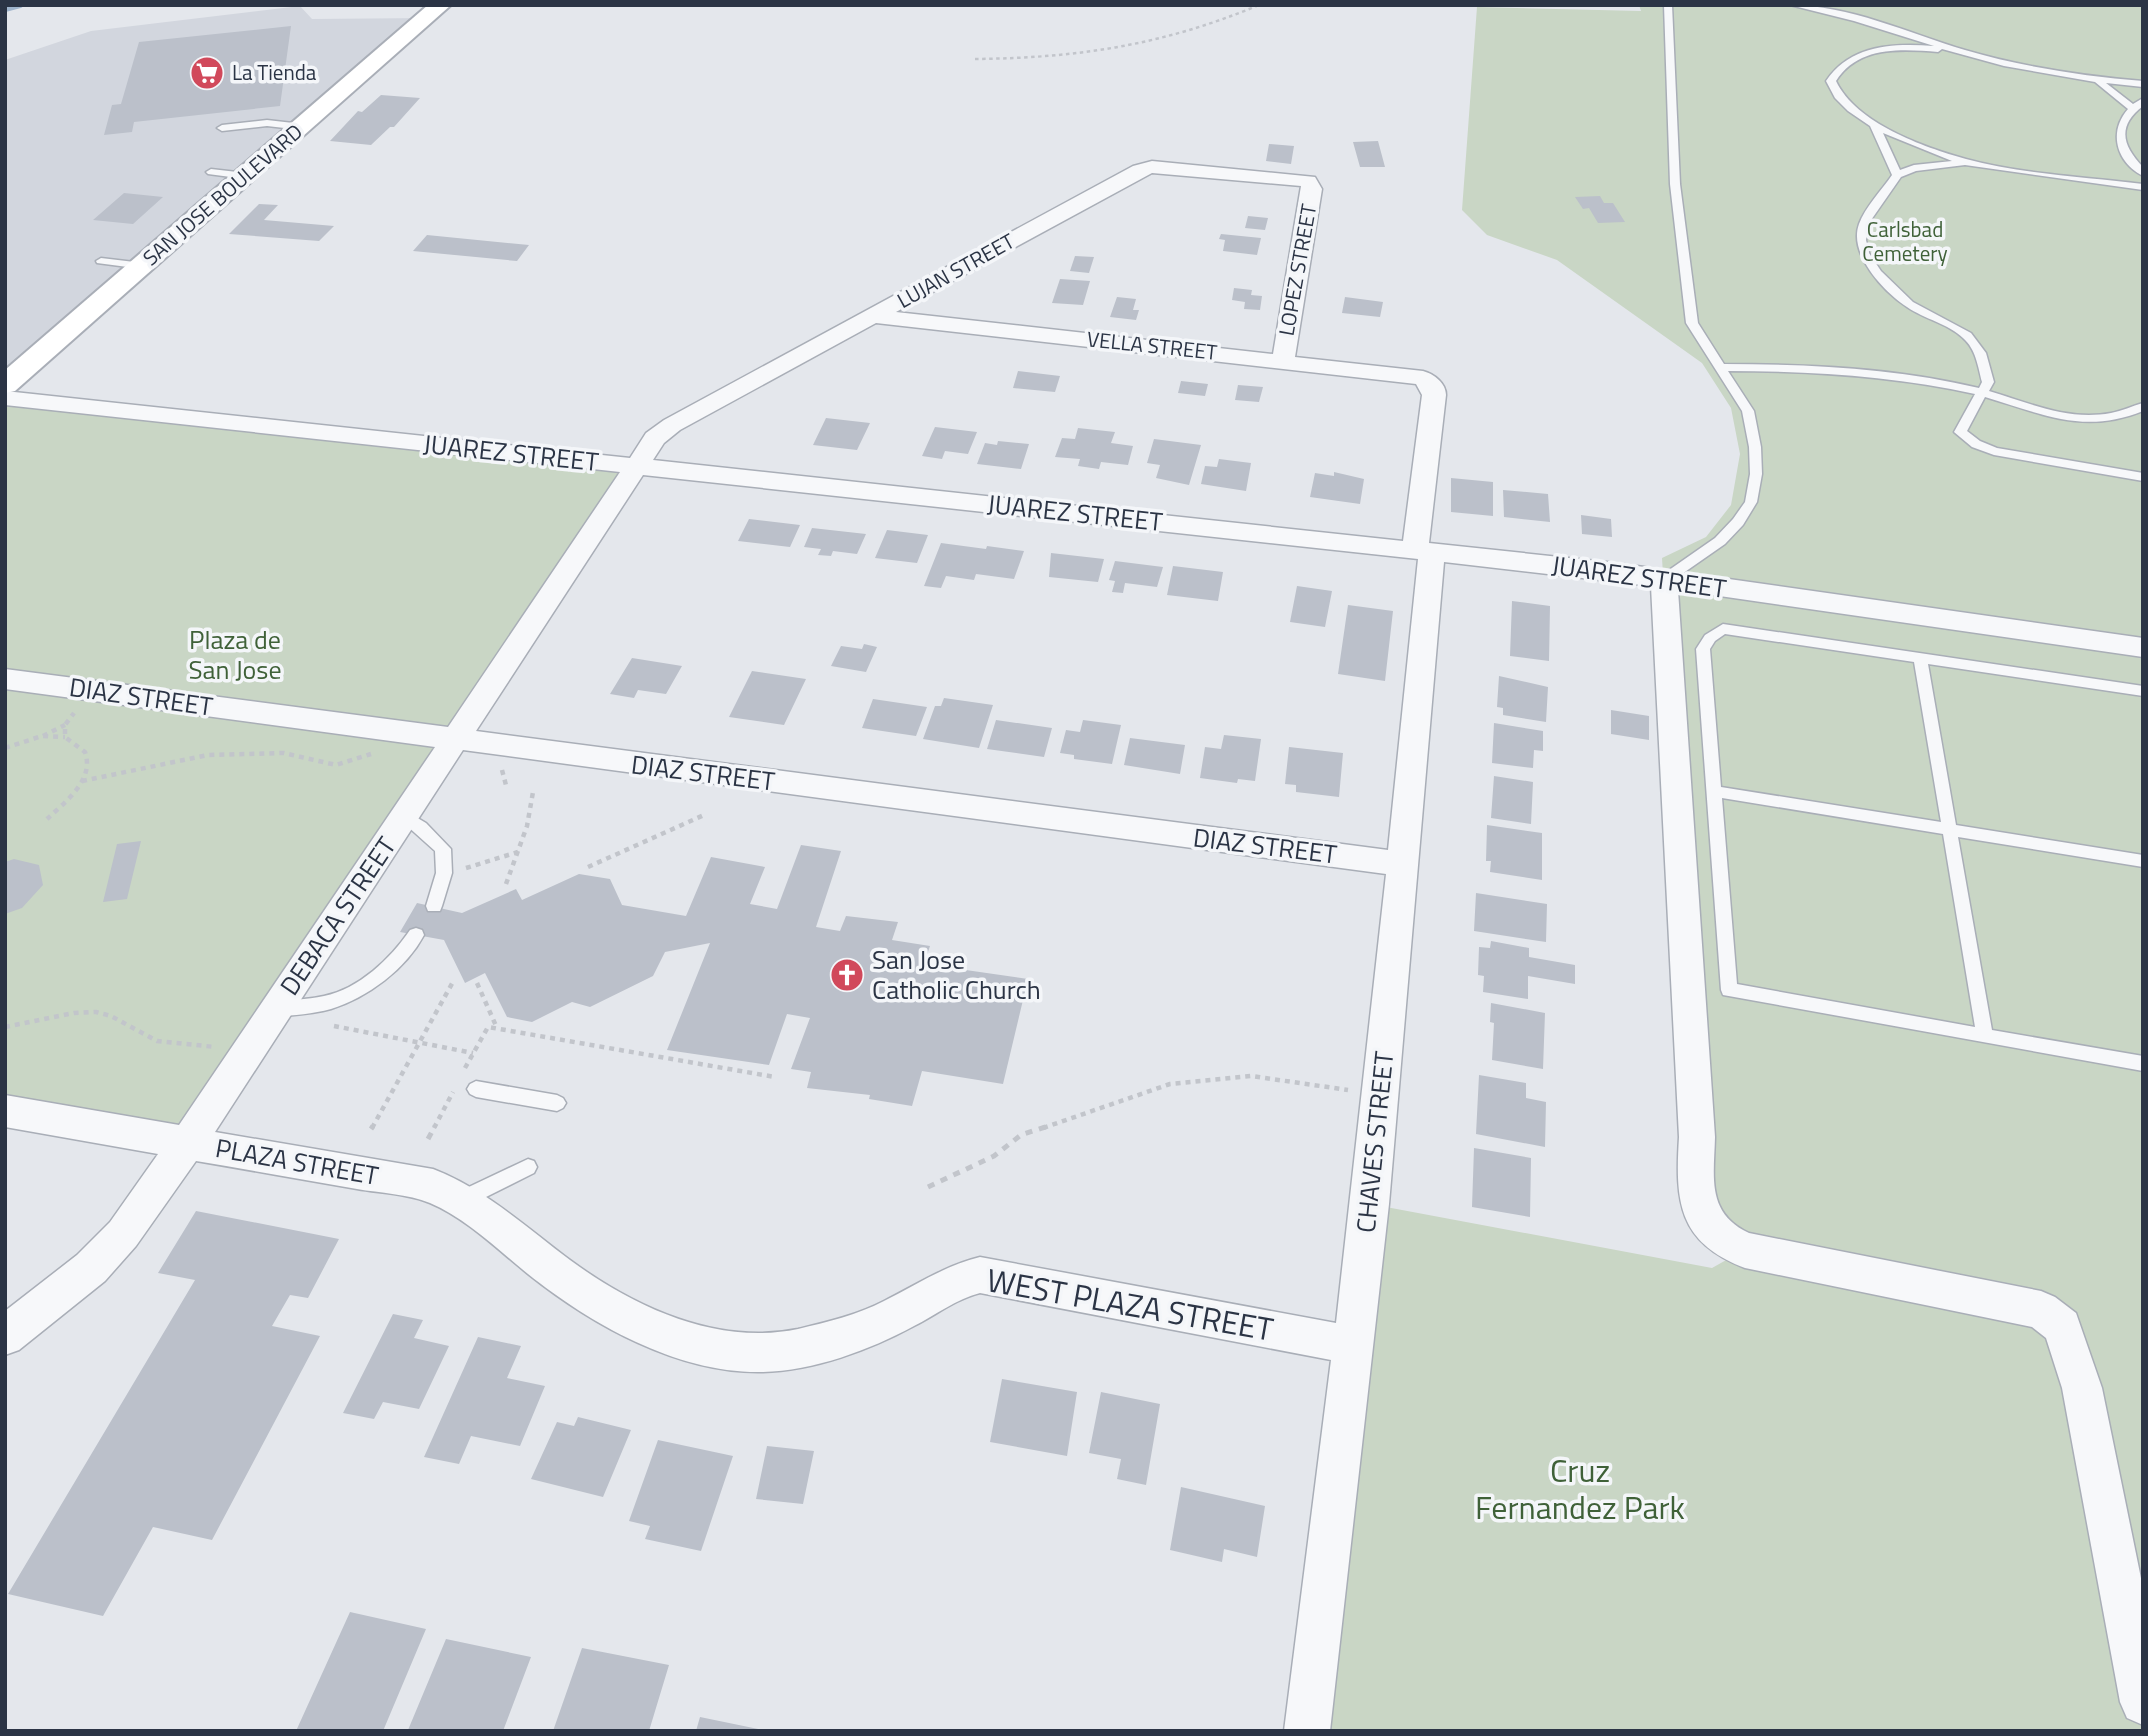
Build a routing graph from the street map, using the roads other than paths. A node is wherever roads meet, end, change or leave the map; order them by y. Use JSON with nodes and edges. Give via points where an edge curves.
{"nodes":[{"id":1,"x":442,"y":5,"type":"edge"},
{"id":2,"x":1668,"y":5,"type":"edge"},
{"id":3,"x":1794,"y":5,"type":"edge"},
{"id":4,"x":1897,"y":29,"type":"junction"},
{"id":5,"x":1890,"y":48,"type":"junction"},
{"id":6,"x":1958,"y":51,"type":"junction"},
{"id":7,"x":2089,"y":78,"type":"junction"},
{"id":8,"x":2143,"y":83,"type":"edge"},
{"id":9,"x":2143,"y":101,"type":"edge"},
{"id":10,"x":2133,"y":108,"type":"junction"},
{"id":11,"x":1874,"y":124,"type":"junction"},
{"id":12,"x":302,"y":127,"type":"junction"},
{"id":13,"x":222,"y":128,"type":"dead end"},
{"id":14,"x":1965,"y":162,"type":"junction"},
{"id":15,"x":211,"y":172,"type":"dead end"},
{"id":16,"x":2143,"y":173,"type":"edge"},
{"id":17,"x":1897,"y":175,"type":"junction"},
{"id":18,"x":246,"y":176,"type":"junction"},
{"id":19,"x":1308,"y":181,"type":"joint"},
{"id":20,"x":2143,"y":187,"type":"edge"},
{"id":21,"x":101,"y":261,"type":"dead end"},
{"id":22,"x":143,"y":266,"type":"junction"},
{"id":23,"x":874,"y":316,"type":"junction"},
{"id":24,"x":1283,"y":360,"type":"junction"},
{"id":25,"x":1721,"y":367,"type":"junction"},
{"id":26,"x":9,"y":378,"type":"edge"},
{"id":27,"x":1429,"y":382,"type":"joint"},
{"id":28,"x":1984,"y":392,"type":"junction"},
{"id":29,"x":5,"y":398,"type":"edge"},
{"id":30,"x":2143,"y":406,"type":"edge"},
{"id":31,"x":636,"y":467,"type":"junction"},
{"id":32,"x":2143,"y":477,"type":"edge"},
{"id":33,"x":1423,"y":550,"type":"junction"},
{"id":34,"x":1664,"y":580,"type":"junction"},
{"id":35,"x":2143,"y":648,"type":"edge"},
{"id":36,"x":1920,"y":658,"type":"junction"},
{"id":37,"x":5,"y":679,"type":"edge"},
{"id":38,"x":2143,"y":691,"type":"edge"},
{"id":39,"x":455,"y":740,"type":"junction"},
{"id":40,"x":1714,"y":791,"type":"junction"},
{"id":41,"x":404,"y":817,"type":"junction"},
{"id":42,"x":1950,"y":830,"type":"junction"},
{"id":43,"x":2143,"y":861,"type":"edge"},
{"id":44,"x":1401,"y":864,"type":"junction"},
{"id":45,"x":434,"y":906,"type":"dead end"},
{"id":46,"x":416,"y":935,"type":"dead end"},
{"id":47,"x":276,"y":1010,"type":"junction"},
{"id":48,"x":1985,"y":1036,"type":"junction"},
{"id":49,"x":2143,"y":1064,"type":"edge"},
{"id":50,"x":476,"y":1089,"type":"dead end"},
{"id":51,"x":557,"y":1103,"type":"dead end"},
{"id":52,"x":5,"y":1111,"type":"edge"},
{"id":53,"x":188,"y":1142,"type":"junction"},
{"id":54,"x":528,"y":1167,"type":"dead end"},
{"id":55,"x":463,"y":1199,"type":"junction"},
{"id":56,"x":561,"y":1276,"type":"joint"},
{"id":57,"x":5,"y":1336,"type":"edge"},
{"id":58,"x":1353,"y":1346,"type":"junction"},
{"id":59,"x":2139,"y":1662,"type":"edge"},
{"id":60,"x":2143,"y":1702,"type":"edge"},
{"id":61,"x":1307,"y":1731,"type":"edge"}],
"edges":[{"from":1,"to":12,"type":"street","name":"SAN JOSE BOULEVARD"},
{"from":2,"to":25,"type":"lane","via":[[1675,184],[1692,323]]},
{"from":3,"to":4,"type":"lane"},
{"from":4,"to":5,"type":"lane","via":[[1901,44]]},
{"from":4,"to":6,"type":"lane"},
{"from":5,"to":6,"type":"lane"},
{"from":5,"to":11,"type":"lane","via":[[1847,61],[1836,69],[1831,81],[1845,105]]},
{"from":6,"to":7,"type":"lane"},
{"from":7,"to":8,"type":"lane"},
{"from":7,"to":10,"type":"lane"},
{"from":9,"to":10,"type":"lane"},
{"from":10,"to":16,"type":"lane","via":[[2119,130],[2120,144]]},
{"from":11,"to":14,"type":"lane"},
{"from":11,"to":17,"type":"lane"},
{"from":12,"to":13,"type":"lane","via":[[267,123]]},
{"from":12,"to":18,"type":"street","name":"SAN JOSE BOULEVARD"},
{"from":14,"to":17,"type":"lane","via":[[1914,168]]},
{"from":14,"to":20,"type":"lane"},
{"from":15,"to":18,"type":"lane"},
{"from":17,"to":28,"type":"lane","via":[[1864,223],[1864,253],[1909,304],[1967,335],[1987,371]]},
{"from":18,"to":22,"type":"street","name":"SAN JOSE BOULEVARD"},
{"from":19,"to":23,"type":"street","name":"LUJAN STREET","via":[[1167,166],[1140,170]]},
{"from":19,"to":24,"type":"street","name":"LOPEZ STREET","via":[[1312,189]]},
{"from":21,"to":22,"type":"lane"},
{"from":22,"to":26,"type":"street","name":"SAN JOSE BOULEVARD"},
{"from":23,"to":24,"type":"street","name":"VELLA STREET"},
{"from":23,"to":31,"type":"street","name":"LUJAN STREET","via":[[672,425],[655,438]]},
{"from":24,"to":27,"type":"street","name":"VELLA STREET","via":[[1413,375]]},
{"from":25,"to":28,"type":"lane","via":[[1886,376]]},
{"from":25,"to":34,"type":"lane","via":[[1748,411],[1756,474],[1751,502],[1720,541]]},
{"from":27,"to":33,"type":"street","name":"CHAVES STREET","via":[[1434,396]]},
{"from":28,"to":30,"type":"lane","via":[[2074,419],[2106,418]]},
{"from":28,"to":32,"type":"lane","via":[[1960,432],[1976,444],[2029,459]]},
{"from":29,"to":31,"type":"street","name":"JUAREZ STREET"},
{"from":31,"to":33,"type":"street","name":"JUAREZ STREET"},
{"from":31,"to":39,"type":"street","name":"DEBACA STREET"},
{"from":33,"to":34,"type":"street","name":"JUAREZ STREET"},
{"from":33,"to":44,"type":"street","name":"CHAVES STREET"},
{"from":34,"to":35,"type":"street","name":"JUAREZ STREET"},
{"from":34,"to":59,"type":"street","via":[[1697,1136],[1695,1192],[1704,1219],[1723,1242],[1745,1250],[2040,1310],[2062,1326],[2082,1388]]},
{"from":36,"to":38,"type":"lane"},
{"from":36,"to":40,"type":"lane","via":[[1723,629],[1703,649]]},
{"from":36,"to":42,"type":"lane"},
{"from":37,"to":39,"type":"street","name":"DIAZ STREET"},
{"from":39,"to":41,"type":"street","name":"DEBACA STREET"},
{"from":39,"to":44,"type":"street","name":"DIAZ STREET"},
{"from":40,"to":42,"type":"lane"},
{"from":40,"to":48,"type":"lane","via":[[1729,990]]},
{"from":41,"to":45,"type":"lane","via":[[443,849],[444,873]]},
{"from":41,"to":47,"type":"street","name":"DEBACA STREET"},
{"from":42,"to":43,"type":"lane"},
{"from":42,"to":48,"type":"lane"},
{"from":44,"to":58,"type":"street","name":"CHAVES STREET"},
{"from":46,"to":47,"type":"lane","via":[[380,972],[344,996]]},
{"from":47,"to":53,"type":"street","name":"DEBACA STREET"},
{"from":48,"to":49,"type":"lane"},
{"from":50,"to":51,"type":"lane"},
{"from":52,"to":53,"type":"street","name":"PLAZA STREET"},
{"from":53,"to":55,"type":"street","name":"PLAZA STREET","via":[[433,1186]]},
{"from":53,"to":57,"type":"street","name":"DEBACA STREET","via":[[123,1234],[91,1268]]},
{"from":54,"to":55,"type":"lane"},
{"from":55,"to":56,"type":"street","name":"PLAZA STREET"},
{"from":56,"to":58,"type":"street","name":"WEST PLAZA STREET","via":[[661,1332],[742,1353],[792,1349],[856,1330],[898,1315],[960,1279],[980,1275]]},
{"from":58,"to":61,"type":"street","name":"CHAVES STREET"},
{"from":59,"to":60,"type":"street"}]}
